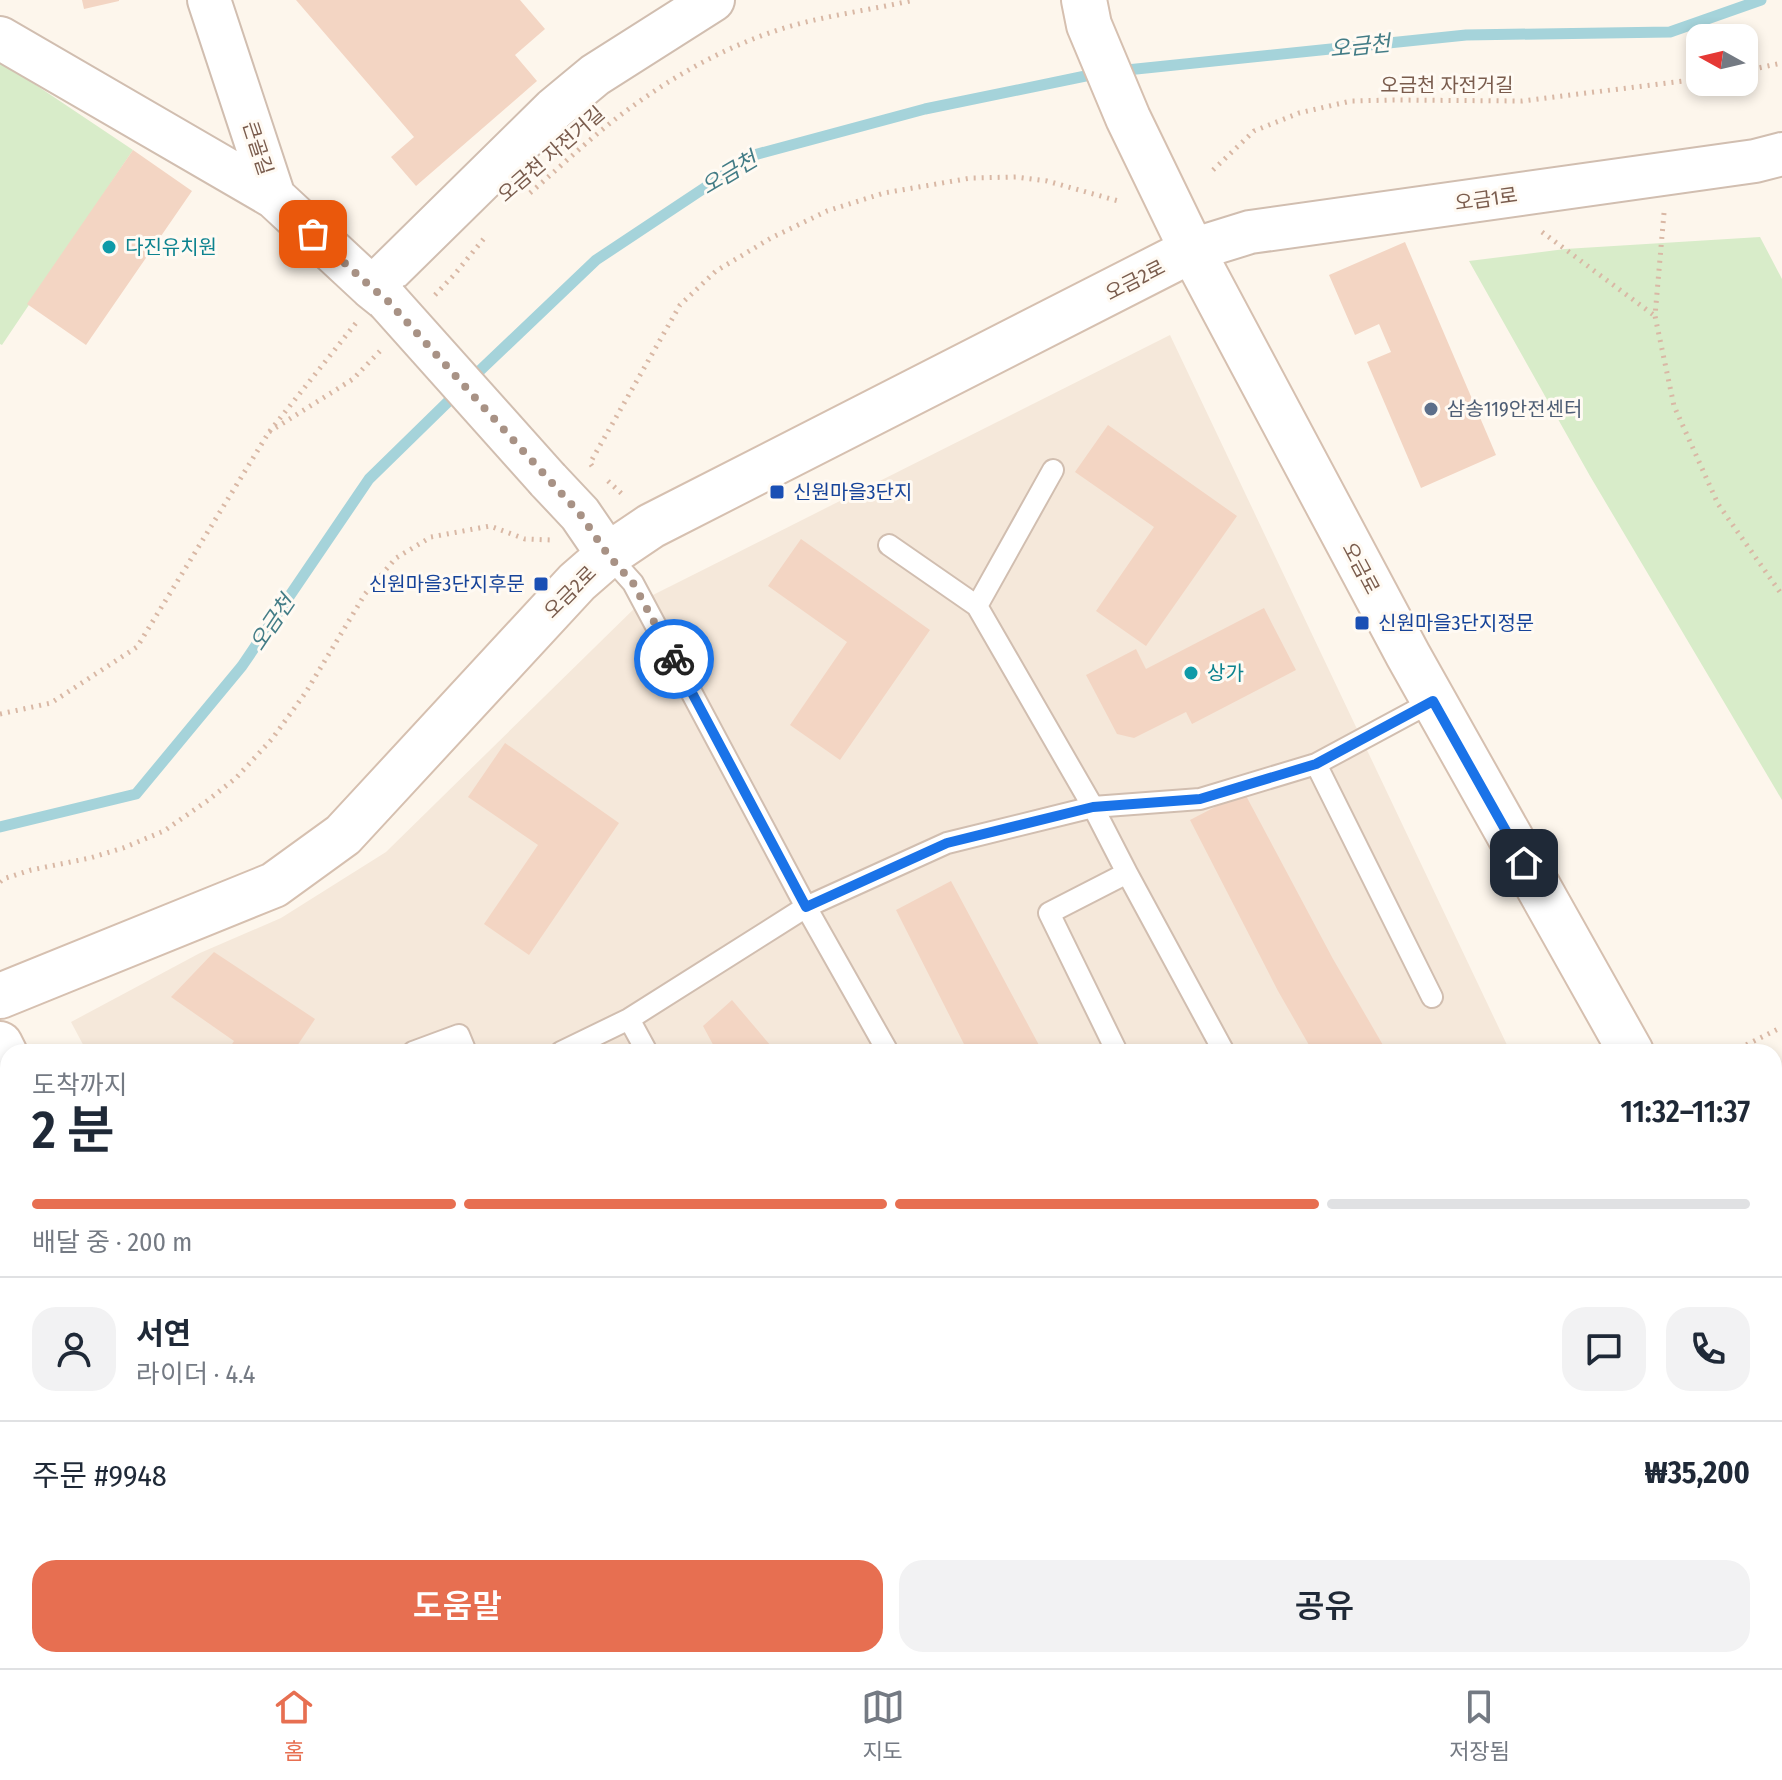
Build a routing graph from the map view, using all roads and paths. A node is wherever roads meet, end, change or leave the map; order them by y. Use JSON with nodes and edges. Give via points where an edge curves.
{"nodes":[{"id":1,"x":209,"y":0,"type":"edge"},
{"id":2,"x":713,"y":0,"type":"edge"},
{"id":3,"x":914,"y":0,"type":"edge"},
{"id":4,"x":1084,"y":0,"type":"edge"},
{"id":5,"x":0,"y":38,"type":"edge"},
{"id":6,"x":1782,"y":63,"type":"edge"},
{"id":7,"x":1758,"y":68,"type":"edge"},
{"id":8,"x":1686,"y":81,"type":"edge"},
{"id":9,"x":1782,"y":154,"type":"edge"},
{"id":10,"x":1213,"y":170,"type":"dead end"},
{"id":11,"x":528,"y":194,"type":"dead end"},
{"id":12,"x":274,"y":197,"type":"junction"},
{"id":13,"x":1122,"y":202,"type":"dead end"},
{"id":14,"x":1664,"y":204,"type":"dead end"},
{"id":15,"x":1535,"y":227,"type":"dead end"},
{"id":16,"x":490,"y":231,"type":"dead end"},
{"id":17,"x":1192,"y":250,"type":"junction"},
{"id":18,"x":434,"y":296,"type":"dead end"},
{"id":19,"x":372,"y":304,"type":"junction"},
{"id":20,"x":1655,"y":316,"type":"junction"},
{"id":21,"x":383,"y":347,"type":"dead end"},
{"id":22,"x":269,"y":432,"type":"junction"},
{"id":23,"x":1053,"y":470,"type":"dead end"},
{"id":24,"x":622,"y":494,"type":"dead end"},
{"id":25,"x":552,"y":540,"type":"dead end"},
{"id":26,"x":889,"y":545,"type":"dead end"},
{"id":27,"x":608,"y":555,"type":"junction"},
{"id":28,"x":1782,"y":595,"type":"edge"},
{"id":29,"x":977,"y":606,"type":"junction"},
{"id":30,"x":1433,"y":701,"type":"junction"},
{"id":31,"x":0,"y":714,"type":"edge"},
{"id":32,"x":1316,"y":764,"type":"junction"},
{"id":33,"x":1093,"y":807,"type":"junction"},
{"id":34,"x":1127,"y":873,"type":"junction"},
{"id":35,"x":0,"y":882,"type":"edge"},
{"id":36,"x":806,"y":907,"type":"junction"},
{"id":37,"x":0,"y":996,"type":"edge"},
{"id":38,"x":1432,"y":997,"type":"dead end"},
{"id":39,"x":629,"y":1019,"type":"junction"},
{"id":40,"x":1782,"y":1027,"type":"edge"},
{"id":41,"x":435,"y":1044,"type":"edge"},
{"id":42,"x":463,"y":1044,"type":"edge"},
{"id":43,"x":577,"y":1044,"type":"edge"},
{"id":44,"x":643,"y":1044,"type":"edge"},
{"id":45,"x":883,"y":1044,"type":"edge"},
{"id":46,"x":1113,"y":1044,"type":"edge"},
{"id":47,"x":1220,"y":1044,"type":"edge"},
{"id":48,"x":1626,"y":1044,"type":"edge"},
{"id":49,"x":1748,"y":1044,"type":"edge"}],
"edges":[{"from":1,"to":12,"type":"street","name":"큰골길"},
{"from":2,"to":19,"type":"street","via":[[595,75],[554,109]]},
{"from":3,"to":11,"type":"path","name":"오금천 자전거길","via":[[770,32],[706,61],[618,117]]},
{"from":4,"to":17,"type":"street","name":"오금로","via":[[1089,25],[1128,118]]},
{"from":5,"to":12,"type":"street"},
{"from":6,"to":7,"type":"path"},
{"from":8,"to":10,"type":"path","name":"오금천 자전거길","via":[[1522,101],[1351,101],[1254,131]]},
{"from":9,"to":17,"type":"street","name":"오금1로","via":[[1250,232]]},
{"from":12,"to":19,"type":"street","name":"큰골길"},
{"from":13,"to":24,"type":"path","via":[[1047,181],[971,178],[884,193],[827,211],[771,238],[716,271],[680,305],[650,355],[590,463]]},
{"from":14,"to":20,"type":"path"},
{"from":15,"to":20,"type":"path"},
{"from":16,"to":18,"type":"path"},
{"from":17,"to":27,"type":"street","name":"오금2로","via":[[651,526]]},
{"from":17,"to":30,"type":"street","name":"오금로"},
{"from":19,"to":22,"type":"path"},
{"from":19,"to":27,"type":"street","name":"큰골길","bridge":true,"via":[[580,514]]},
{"from":20,"to":28,"type":"path","via":[[1674,406],[1718,504]]},
{"from":21,"to":22,"type":"path","via":[[353,379]]},
{"from":22,"to":31,"type":"path","via":[[137,647],[51,703]]},
{"from":23,"to":29,"type":"lane"},
{"from":25,"to":35,"type":"path","via":[[525,539],[490,526],[431,537],[396,558],[365,594],[281,727],[236,778],[164,831],[123,848]]},
{"from":26,"to":29,"type":"lane"},
{"from":27,"to":36,"type":"lane","via":[[633,583]]},
{"from":27,"to":37,"type":"street","name":"오금2로","via":[[343,835],[274,885]]},
{"from":29,"to":33,"type":"lane"},
{"from":30,"to":32,"type":"lane"},
{"from":30,"to":48,"type":"street","name":"오금로"},
{"from":32,"to":33,"type":"lane","via":[[1200,799]]},
{"from":32,"to":38,"type":"lane"},
{"from":33,"to":34,"type":"lane"},
{"from":33,"to":36,"type":"lane","via":[[947,843]]},
{"from":34,"to":46,"type":"lane","via":[[1049,913]]},
{"from":34,"to":47,"type":"lane"},
{"from":36,"to":39,"type":"lane"},
{"from":36,"to":45,"type":"lane"},
{"from":39,"to":43,"type":"lane"},
{"from":39,"to":44,"type":"lane"},
{"from":40,"to":49,"type":"path"},
{"from":41,"to":42,"type":"lane","via":[[459,1035]]}]}
